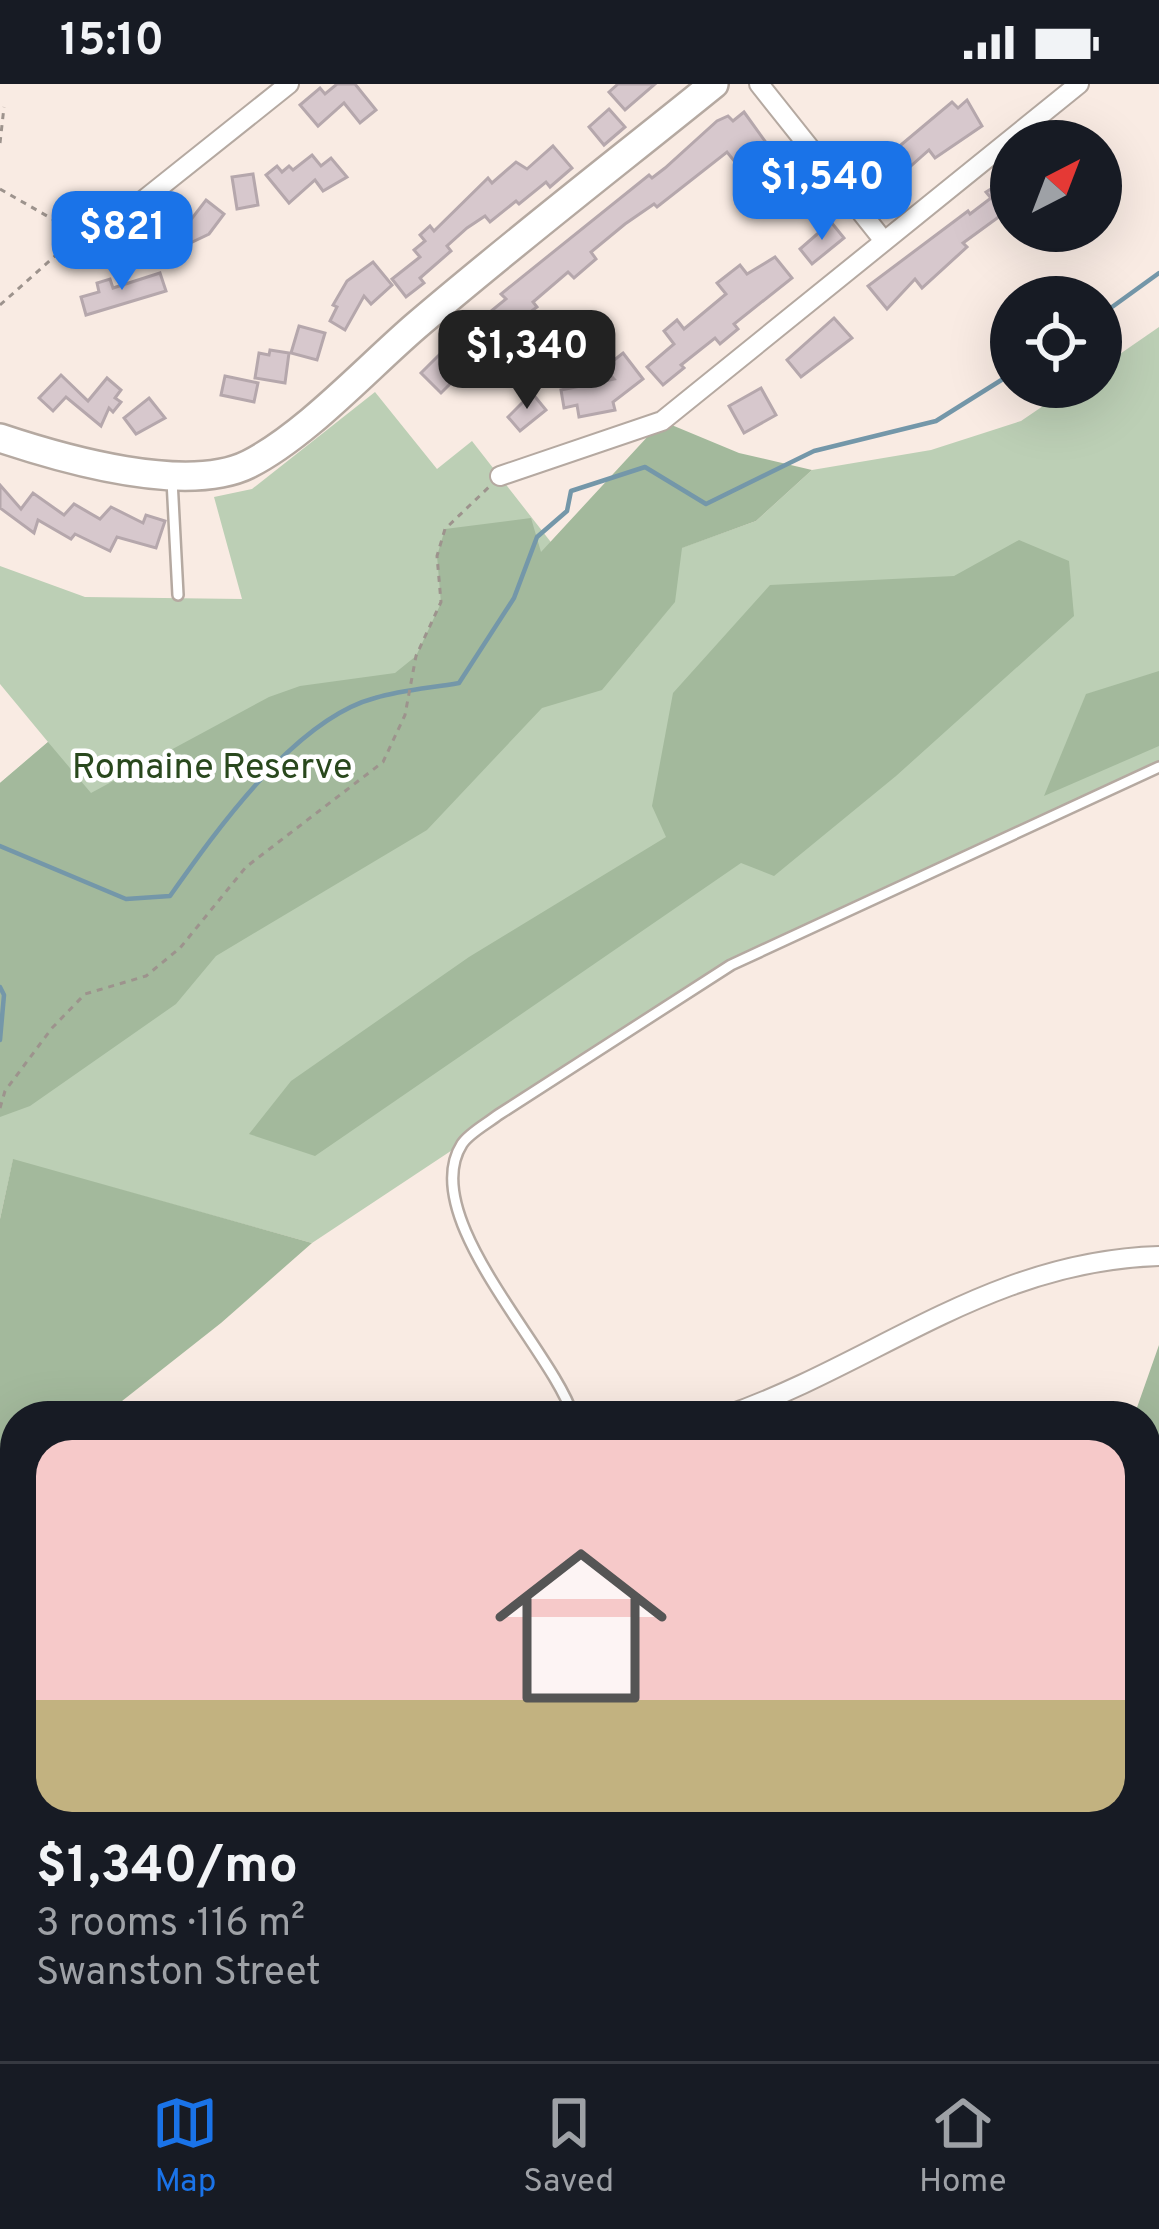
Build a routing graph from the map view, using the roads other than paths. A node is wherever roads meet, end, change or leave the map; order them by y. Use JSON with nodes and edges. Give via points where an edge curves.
{"nodes":[{"id":1,"x":289,"y":84,"type":"edge"},
{"id":2,"x":714,"y":84,"type":"edge"},
{"id":3,"x":759,"y":84,"type":"edge"},
{"id":4,"x":1079,"y":84,"type":"edge"},
{"id":5,"x":110,"y":239,"type":"road end"},
{"id":6,"x":884,"y":241,"type":"junction"},
{"id":7,"x":0,"y":438,"type":"edge"},
{"id":8,"x":172,"y":474,"type":"junction"},
{"id":9,"x":500,"y":476,"type":"road end"},
{"id":10,"x":178,"y":595,"type":"dead end"},
{"id":11,"x":1156,"y":769,"type":"edge"},
{"id":12,"x":1159,"y":1256,"type":"edge"},
{"id":13,"x":568,"y":1401,"type":"edge"},
{"id":14,"x":768,"y":1401,"type":"edge"},
{"id":15,"x":58,"y":2061,"type":"edge"},
{"id":16,"x":67,"y":2061,"type":"edge"}],
"edges":[{"from":1,"to":5,"type":"street","via":[[131,210]]},
{"from":2,"to":8,"type":"street","via":[[248,464]]},
{"from":3,"to":6,"type":"street"},
{"from":4,"to":6,"type":"street"},
{"from":6,"to":9,"type":"street","via":[[662,421]]},
{"from":7,"to":8,"type":"street","via":[[57,457]]},
{"from":8,"to":10,"type":"lane"},
{"from":11,"to":13,"type":"lane","via":[[731,965],[462,1143],[454,1178],[464,1228],[488,1280]]},
{"from":12,"to":14,"type":"street","via":[[1123,1257],[975,1296]]},
{"from":15,"to":16,"type":"street"}]}
